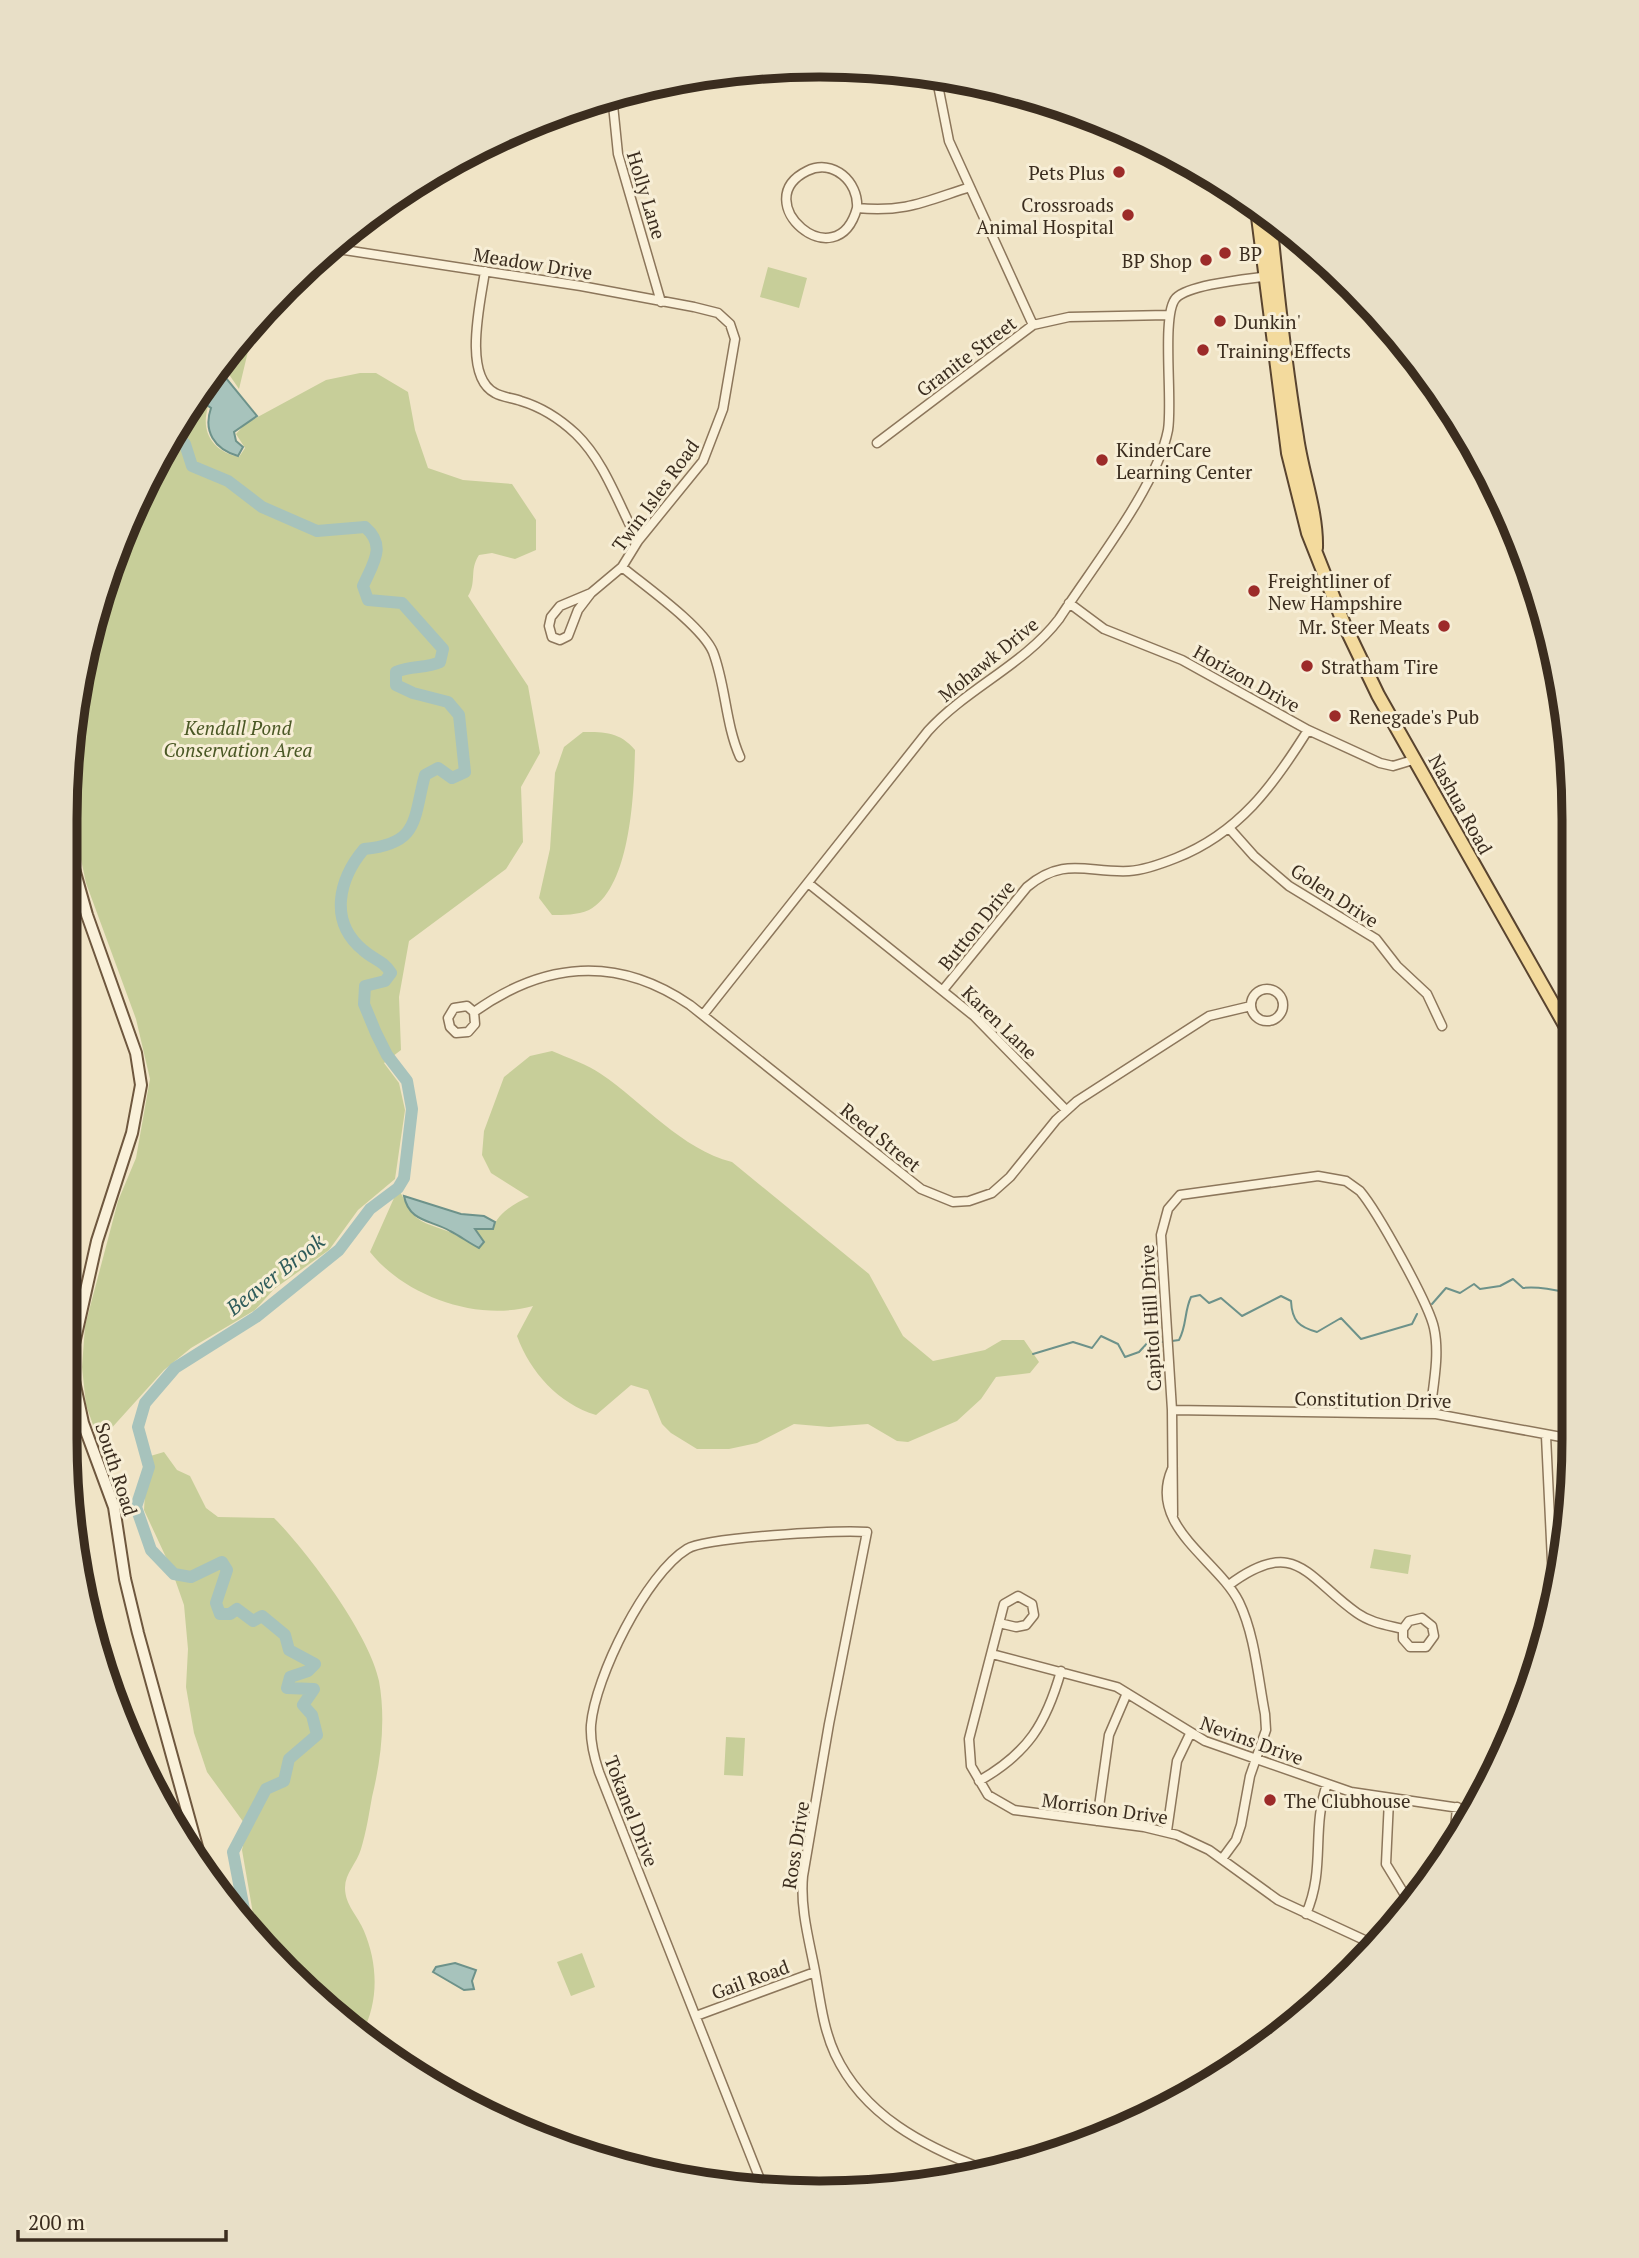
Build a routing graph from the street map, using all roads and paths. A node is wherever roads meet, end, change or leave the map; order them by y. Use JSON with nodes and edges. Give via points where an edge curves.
{"nodes":[{"id":1,"x":938,"y":87,"type":"edge"},
{"id":2,"x":613,"y":106,"type":"edge"},
{"id":3,"x":970,"y":187,"type":"junction"},
{"id":4,"x":857,"y":208,"type":"junction"},
{"id":5,"x":1259,"y":221,"type":"edge"},
{"id":6,"x":1270,"y":229,"type":"edge"},
{"id":7,"x":343,"y":250,"type":"edge"},
{"id":8,"x":485,"y":271,"type":"junction"},
{"id":9,"x":1270,"y":275,"type":"junction"},
{"id":10,"x":661,"y":302,"type":"junction"},
{"id":11,"x":1168,"y":315,"type":"junction"},
{"id":12,"x":727,"y":321,"type":"joint"},
{"id":13,"x":1033,"y":325,"type":"junction"},
{"id":14,"x":877,"y":443,"type":"dead end"},
{"id":15,"x":638,"y":541,"type":"junction"},
{"id":16,"x":622,"y":567,"type":"junction"},
{"id":17,"x":591,"y":593,"type":"junction"},
{"id":18,"x":1069,"y":603,"type":"junction"},
{"id":19,"x":1308,"y":730,"type":"junction"},
{"id":20,"x":740,"y":757,"type":"dead end"},
{"id":21,"x":1413,"y":760,"type":"junction"},
{"id":22,"x":1230,"y":829,"type":"junction"},
{"id":23,"x":77,"y":881,"type":"edge"},
{"id":24,"x":808,"y":883,"type":"junction"},
{"id":25,"x":943,"y":990,"type":"junction"},
{"id":26,"x":1251,"y":1006,"type":"junction"},
{"id":27,"x":474,"y":1012,"type":"dead end"},
{"id":28,"x":703,"y":1015,"type":"junction"},
{"id":29,"x":1562,"y":1020,"type":"edge"},
{"id":30,"x":1442,"y":1026,"type":"dead end"},
{"id":31,"x":1066,"y":1110,"type":"junction"},
{"id":32,"x":77,"y":1328,"type":"edge"},
{"id":33,"x":77,"y":1395,"type":"edge"},
{"id":34,"x":1171,"y":1410,"type":"junction"},
{"id":35,"x":1430,"y":1414,"type":"junction"},
{"id":36,"x":1546,"y":1436,"type":"junction"},
{"id":37,"x":1562,"y":1438,"type":"edge"},
{"id":38,"x":867,"y":1532,"type":"joint"},
{"id":39,"x":1551,"y":1563,"type":"edge"},
{"id":40,"x":1229,"y":1586,"type":"junction"},
{"id":41,"x":999,"y":1623,"type":"junction"},
{"id":42,"x":1403,"y":1629,"type":"junction"},
{"id":43,"x":992,"y":1654,"type":"junction"},
{"id":44,"x":1061,"y":1671,"type":"junction"},
{"id":45,"x":1127,"y":1693,"type":"junction"},
{"id":46,"x":1190,"y":1734,"type":"junction"},
{"id":47,"x":1255,"y":1759,"type":"junction"},
{"id":48,"x":979,"y":1782,"type":"junction"},
{"id":49,"x":1327,"y":1784,"type":"junction"},
{"id":50,"x":1389,"y":1800,"type":"junction"},
{"id":51,"x":1457,"y":1807,"type":"junction"},
{"id":52,"x":1464,"y":1808,"type":"edge"},
{"id":53,"x":1097,"y":1821,"type":"junction"},
{"id":54,"x":1456,"y":1821,"type":"edge"},
{"id":55,"x":1167,"y":1831,"type":"junction"},
{"id":56,"x":195,"y":1840,"type":"edge"},
{"id":57,"x":1222,"y":1859,"type":"junction"},
{"id":58,"x":1404,"y":1897,"type":"edge"},
{"id":59,"x":1306,"y":1914,"type":"junction"},
{"id":60,"x":1366,"y":1941,"type":"edge"},
{"id":61,"x":815,"y":1972,"type":"junction"},
{"id":62,"x":696,"y":2016,"type":"junction"},
{"id":63,"x":974,"y":2165,"type":"edge"},
{"id":64,"x":759,"y":2178,"type":"edge"}],
"edges":[{"from":1,"to":3,"type":"street","via":[[944,125]]},
{"from":2,"to":10,"type":"street","name":"Holly Lane","via":[[618,154]]},
{"from":3,"to":4,"type":"street","via":[[891,211]]},
{"from":3,"to":13,"type":"street"},
{"from":4,"to":4,"type":"street","via":[[849,181],[824,168],[802,174],[788,199],[788,211],[796,225],[815,237],[842,231]]},
{"from":5,"to":9,"type":"main road","name":"Nashua Road"},
{"from":6,"to":9,"type":"main road","name":"Nashua Road"},
{"from":7,"to":8,"type":"street","name":"Meadow Drive"},
{"from":8,"to":10,"type":"street","name":"Meadow Drive"},
{"from":8,"to":15,"type":"street","via":[[476,353],[486,387],[537,407],[576,435],[596,460]]},
{"from":9,"to":11,"type":"street","via":[[1186,292],[1174,300]]},
{"from":9,"to":21,"type":"main road","name":"Nashua Road","via":[[1288,453],[1308,533],[1348,633]]},
{"from":10,"to":12,"type":"street","name":"Meadow Drive","via":[[710,310]]},
{"from":11,"to":13,"type":"street","name":"Granite Street","via":[[1069,317]]},
{"from":11,"to":18,"type":"street","name":"Mohawk Drive","via":[[1170,404],[1163,448],[1148,482]]},
{"from":12,"to":15,"type":"street","name":"Twin Isles Road","via":[[735,339],[720,425],[711,447],[679,493]]},
{"from":13,"to":14,"type":"street","name":"Granite Street"},
{"from":15,"to":16,"type":"street","name":"Twin Isles Road"},
{"from":16,"to":17,"type":"street","name":"Twin Isles Road"},
{"from":16,"to":20,"type":"street","via":[[711,649]]},
{"from":17,"to":17,"type":"street","name":"Twin Isles Road","via":[[570,600],[555,612],[549,626],[552,637],[568,636]]},
{"from":18,"to":19,"type":"street","name":"Horizon Drive","via":[[1104,629],[1182,660]]},
{"from":18,"to":24,"type":"street","name":"Mohawk Drive","via":[[1041,640],[939,719]]},
{"from":19,"to":21,"type":"street","name":"Horizon Drive","via":[[1386,765]]},
{"from":19,"to":22,"type":"street","name":"Button Drive","via":[[1265,794]]},
{"from":21,"to":29,"type":"main road","name":"Nashua Road"},
{"from":22,"to":25,"type":"street","name":"Button Drive","via":[[1182,856],[1144,869],[1069,867],[1039,877]]},
{"from":22,"to":30,"type":"street","name":"Golen Drive","via":[[1283,881],[1376,939],[1427,994]]},
{"from":23,"to":32,"type":"street","name":"South Road","via":[[136,1053],[141,1085]]},
{"from":24,"to":25,"type":"street","name":"Karen Lane"},
{"from":24,"to":28,"type":"street","name":"Mohawk Drive"},
{"from":25,"to":31,"type":"street","name":"Karen Lane"},
{"from":26,"to":26,"type":"street","name":"Reed Street","via":[[1259,1019],[1269,1021],[1279,1016],[1283,1003],[1279,993],[1265,989],[1254,996]]},
{"from":26,"to":31,"type":"street","name":"Reed Street","via":[[1203,1020]]},
{"from":27,"to":28,"type":"street","name":"Reed Street","via":[[513,988],[544,976],[598,970],[651,982]]},
{"from":28,"to":31,"type":"street","name":"Reed Street","via":[[921,1189],[944,1200],[969,1201],[998,1188]]},
{"from":33,"to":56,"type":"street","name":"South Road","via":[[114,1507],[138,1633]]},
{"from":34,"to":35,"type":"street","name":"Constitution Drive"},
{"from":34,"to":35,"type":"street","name":"Capitol Hill Drive","via":[[1161,1235],[1164,1215],[1175,1199],[1193,1192],[1308,1177],[1346,1181],[1365,1197],[1431,1318],[1436,1352]]},
{"from":34,"to":40,"type":"street","name":"Capitol Hill Drive","via":[[1168,1490],[1173,1514],[1185,1538]]},
{"from":35,"to":36,"type":"street","name":"Constitution Drive","via":[[1483,1420]]},
{"from":36,"to":37,"type":"street","name":"Constitution Drive"},
{"from":36,"to":39,"type":"street"},
{"from":38,"to":61,"type":"street","name":"Ross Drive","via":[[803,1876],[802,1902]]},
{"from":38,"to":62,"type":"street","name":"Tokanel Drive","via":[[718,1541],[687,1548],[631,1617],[610,1661],[591,1724],[594,1757]]},
{"from":40,"to":42,"type":"street","via":[[1264,1565],[1299,1567],[1367,1619]]},
{"from":40,"to":47,"type":"street","via":[[1245,1617],[1265,1714],[1266,1730]]},
{"from":41,"to":41,"type":"street","via":[[1026,1625],[1033,1618],[1032,1604],[1025,1597],[1012,1597],[1004,1604]]},
{"from":41,"to":43,"type":"street"},
{"from":42,"to":42,"type":"street","via":[[1411,1619],[1422,1618],[1432,1626],[1433,1639],[1426,1647],[1413,1648],[1405,1642]]},
{"from":43,"to":44,"type":"street","name":"Nevins Drive"},
{"from":43,"to":48,"type":"street","via":[[969,1739],[969,1757]]},
{"from":44,"to":45,"type":"street","name":"Nevins Drive"},
{"from":44,"to":48,"type":"street","via":[[1039,1728],[998,1771]]},
{"from":45,"to":46,"type":"street","name":"Nevins Drive"},
{"from":45,"to":53,"type":"street","via":[[1109,1735]]},
{"from":46,"to":47,"type":"street","name":"Nevins Drive"},
{"from":46,"to":55,"type":"street","via":[[1177,1761]]},
{"from":47,"to":49,"type":"street","name":"Nevins Drive"},
{"from":47,"to":57,"type":"street","via":[[1239,1833]]},
{"from":48,"to":53,"type":"street","name":"Morrison Drive","via":[[996,1801],[1014,1810]]},
{"from":49,"to":50,"type":"street","name":"Nevins Drive"},
{"from":49,"to":59,"type":"street","via":[[1319,1810],[1318,1885]]},
{"from":50,"to":51,"type":"street","name":"Nevins Drive"},
{"from":50,"to":58,"type":"street","via":[[1384,1854],[1389,1873]]},
{"from":51,"to":52,"type":"street","name":"Nevins Drive"},
{"from":51,"to":54,"type":"street"},
{"from":53,"to":55,"type":"street","name":"Morrison Drive"},
{"from":55,"to":57,"type":"street","name":"Morrison Drive"},
{"from":57,"to":59,"type":"street","name":"Morrison Drive"},
{"from":59,"to":60,"type":"street","name":"Morrison Drive"},
{"from":61,"to":62,"type":"street","name":"Gail Road"},
{"from":61,"to":63,"type":"street","name":"Ross Drive","via":[[835,2053],[861,2094],[911,2136]]},
{"from":62,"to":64,"type":"street","name":"Tokanel Drive"}]}
